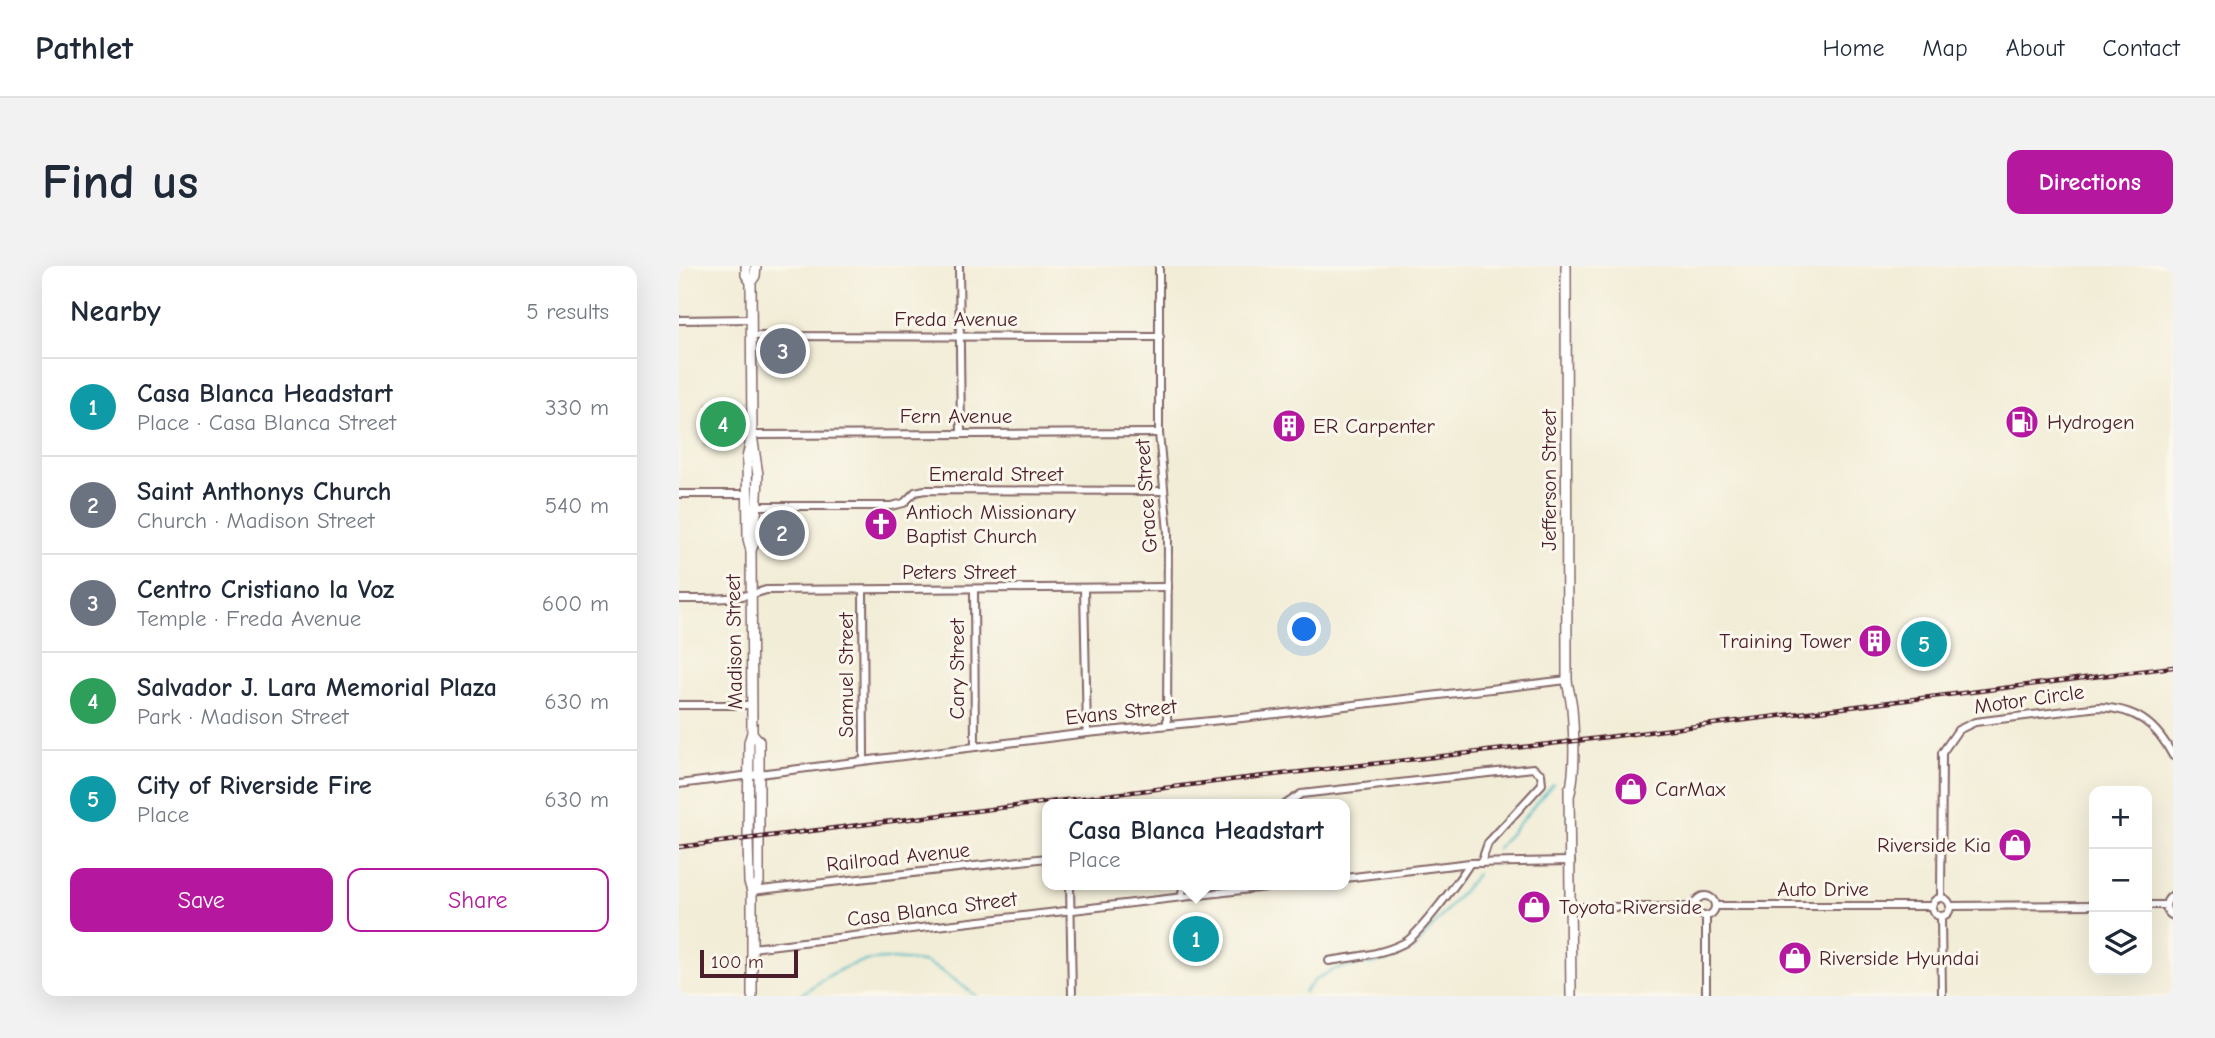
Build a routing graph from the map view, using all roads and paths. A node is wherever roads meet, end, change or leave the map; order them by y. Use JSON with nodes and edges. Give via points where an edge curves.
{"nodes":[{"id":1,"x":746,"y":266,"type":"edge"},
{"id":2,"x":756,"y":266,"type":"edge"},
{"id":3,"x":960,"y":266,"type":"edge"},
{"id":4,"x":1159,"y":266,"type":"edge"},
{"id":5,"x":1566,"y":266,"type":"edge"},
{"id":6,"x":751,"y":282,"type":"junction"},
{"id":7,"x":751,"y":319,"type":"junction"},
{"id":8,"x":679,"y":320,"type":"edge"},
{"id":9,"x":752,"y":336,"type":"junction"},
{"id":10,"x":960,"y":336,"type":"junction"},
{"id":11,"x":1160,"y":337,"type":"junction"},
{"id":12,"x":1159,"y":433,"type":"junction"},
{"id":13,"x":961,"y":434,"type":"junction"},
{"id":14,"x":752,"y":435,"type":"junction"},
{"id":15,"x":1164,"y":491,"type":"junction"},
{"id":16,"x":679,"y":494,"type":"edge"},
{"id":17,"x":748,"y":494,"type":"junction"},
{"id":18,"x":752,"y":506,"type":"junction"},
{"id":19,"x":1168,"y":587,"type":"junction"},
{"id":20,"x":1084,"y":589,"type":"junction"},
{"id":21,"x":863,"y":590,"type":"junction"},
{"id":22,"x":974,"y":590,"type":"junction"},
{"id":23,"x":751,"y":596,"type":"junction"},
{"id":24,"x":679,"y":599,"type":"edge"},
{"id":25,"x":1567,"y":680,"type":"junction"},
{"id":26,"x":679,"y":705,"type":"edge"},
{"id":27,"x":753,"y":705,"type":"junction"},
{"id":28,"x":1167,"y":724,"type":"junction"},
{"id":29,"x":1087,"y":733,"type":"junction"},
{"id":30,"x":975,"y":747,"type":"junction"},
{"id":31,"x":2173,"y":756,"type":"edge"},
{"id":32,"x":864,"y":760,"type":"junction"},
{"id":33,"x":753,"y":774,"type":"junction"},
{"id":34,"x":679,"y":784,"type":"edge"},
{"id":35,"x":1292,"y":799,"type":"edge"},
{"id":36,"x":1042,"y":859,"type":"edge"},
{"id":37,"x":1571,"y":861,"type":"junction"},
{"id":38,"x":1471,"y":863,"type":"junction"},
{"id":39,"x":1481,"y":863,"type":"junction"},
{"id":40,"x":1350,"y":877,"type":"edge"},
{"id":41,"x":1070,"y":890,"type":"edge"},
{"id":42,"x":1183,"y":890,"type":"edge"},
{"id":43,"x":1238,"y":890,"type":"edge"},
{"id":44,"x":752,"y":891,"type":"junction"},
{"id":45,"x":2173,"y":895,"type":"edge"},
{"id":46,"x":1182,"y":896,"type":"junction"},
{"id":47,"x":1941,"y":897,"type":"junction"},
{"id":48,"x":2089,"y":905,"type":"edge"},
{"id":49,"x":2152,"y":905,"type":"edge"},
{"id":50,"x":2166,"y":905,"type":"junction"},
{"id":51,"x":1695,"y":906,"type":"junction"},
{"id":52,"x":1715,"y":906,"type":"junction"},
{"id":53,"x":1931,"y":906,"type":"junction"},
{"id":54,"x":1950,"y":906,"type":"junction"},
{"id":55,"x":1571,"y":907,"type":"junction"},
{"id":56,"x":1071,"y":909,"type":"junction"},
{"id":57,"x":1706,"y":916,"type":"junction"},
{"id":58,"x":1941,"y":916,"type":"junction"},
{"id":59,"x":2173,"y":916,"type":"edge"},
{"id":60,"x":752,"y":948,"type":"junction"},
{"id":61,"x":1329,"y":961,"type":"dead end"},
{"id":62,"x":752,"y":996,"type":"edge"},
{"id":63,"x":1072,"y":996,"type":"edge"},
{"id":64,"x":1571,"y":996,"type":"edge"},
{"id":65,"x":1706,"y":996,"type":"edge"},
{"id":66,"x":1942,"y":996,"type":"edge"}],
"edges":[{"from":1,"to":6,"type":"street","name":"Madison Street"},
{"from":2,"to":6,"type":"street","name":"Madison Street"},
{"from":3,"to":10,"type":"street"},
{"from":4,"to":11,"type":"street","name":"Grace Street"},
{"from":5,"to":25,"type":"street","name":"Jefferson Street"},
{"from":6,"to":7,"type":"street","name":"Madison Street"},
{"from":7,"to":8,"type":"street"},
{"from":7,"to":9,"type":"street","name":"Madison Street"},
{"from":9,"to":10,"type":"street","name":"Freda Avenue"},
{"from":9,"to":14,"type":"street","name":"Madison Street"},
{"from":10,"to":11,"type":"street","name":"Freda Avenue"},
{"from":10,"to":13,"type":"street"},
{"from":11,"to":12,"type":"street","name":"Grace Street"},
{"from":12,"to":13,"type":"street","name":"Fern Avenue"},
{"from":12,"to":15,"type":"street","name":"Grace Street"},
{"from":13,"to":14,"type":"street","name":"Fern Avenue"},
{"from":14,"to":17,"type":"street","name":"Madison Street"},
{"from":14,"to":18,"type":"street","name":"Madison Street","via":[[758,475]]},
{"from":15,"to":18,"type":"street","name":"Emerald Street","via":[[925,490],[899,505]]},
{"from":15,"to":19,"type":"street","name":"Grace Street"},
{"from":16,"to":17,"type":"street"},
{"from":17,"to":18,"type":"street","name":"Madison Street"},
{"from":18,"to":23,"type":"street","name":"Madison Street"},
{"from":19,"to":20,"type":"street","name":"Peters Street"},
{"from":19,"to":28,"type":"street","name":"Grace Street"},
{"from":20,"to":22,"type":"street","name":"Peters Street"},
{"from":20,"to":29,"type":"street"},
{"from":21,"to":22,"type":"street","name":"Peters Street"},
{"from":21,"to":23,"type":"street","name":"Peters Street","via":[[766,590]]},
{"from":21,"to":32,"type":"street","name":"Samuel Street"},
{"from":22,"to":30,"type":"street","name":"Cary Street"},
{"from":23,"to":24,"type":"street","name":"Peters Street"},
{"from":23,"to":27,"type":"street","name":"Madison Street"},
{"from":25,"to":28,"type":"street","name":"Evans Street"},
{"from":25,"to":37,"type":"street","name":"Jefferson Street","via":[[1572,705]]},
{"from":26,"to":27,"type":"street"},
{"from":27,"to":33,"type":"street","name":"Madison Street","via":[[749,742]]},
{"from":28,"to":29,"type":"street","name":"Evans Street"},
{"from":29,"to":30,"type":"street","name":"Evans Street"},
{"from":30,"to":32,"type":"street","name":"Evans Street"},
{"from":31,"to":47,"type":"street","name":"Motor Circle","via":[[2150,723],[2118,708],[1975,722],[1958,730],[1942,753]]},
{"from":32,"to":33,"type":"street","name":"Evans Street"},
{"from":33,"to":34,"type":"street","name":"Evans Street"},
{"from":33,"to":44,"type":"street","name":"Madison Street"},
{"from":35,"to":39,"type":"street","via":[[1301,794],[1533,768],[1542,784],[1489,843]]},
{"from":36,"to":44,"type":"street","name":"Railroad Avenue"},
{"from":37,"to":39,"type":"street"},
{"from":37,"to":55,"type":"street","name":"Jefferson Street"},
{"from":38,"to":39,"type":"street"},
{"from":38,"to":40,"type":"street"},
{"from":38,"to":61,"type":"street","via":[[1407,942]]},
{"from":41,"to":56,"type":"street"},
{"from":42,"to":46,"type":"street"},
{"from":43,"to":46,"type":"street","name":"Casa Blanca Street"},
{"from":44,"to":60,"type":"street","name":"Madison Street"},
{"from":45,"to":50,"type":"street"},
{"from":46,"to":56,"type":"street","name":"Casa Blanca Street"},
{"from":47,"to":53,"type":"street"},
{"from":47,"to":54,"type":"street"},
{"from":48,"to":54,"type":"street"},
{"from":49,"to":50,"type":"street"},
{"from":50,"to":59,"type":"street"},
{"from":51,"to":52,"type":"street","name":"Auto Drive","via":[[1705,897]]},
{"from":51,"to":55,"type":"street","name":"Auto Drive"},
{"from":51,"to":57,"type":"street"},
{"from":52,"to":53,"type":"street","name":"Auto Drive"},
{"from":52,"to":57,"type":"street"},
{"from":53,"to":58,"type":"street"},
{"from":54,"to":58,"type":"street"},
{"from":55,"to":64,"type":"street","name":"Jefferson Street"},
{"from":56,"to":60,"type":"street","name":"Casa Blanca Street"},
{"from":56,"to":63,"type":"street"},
{"from":57,"to":65,"type":"street"},
{"from":58,"to":66,"type":"street"},
{"from":60,"to":62,"type":"street","name":"Madison Street"}]}
